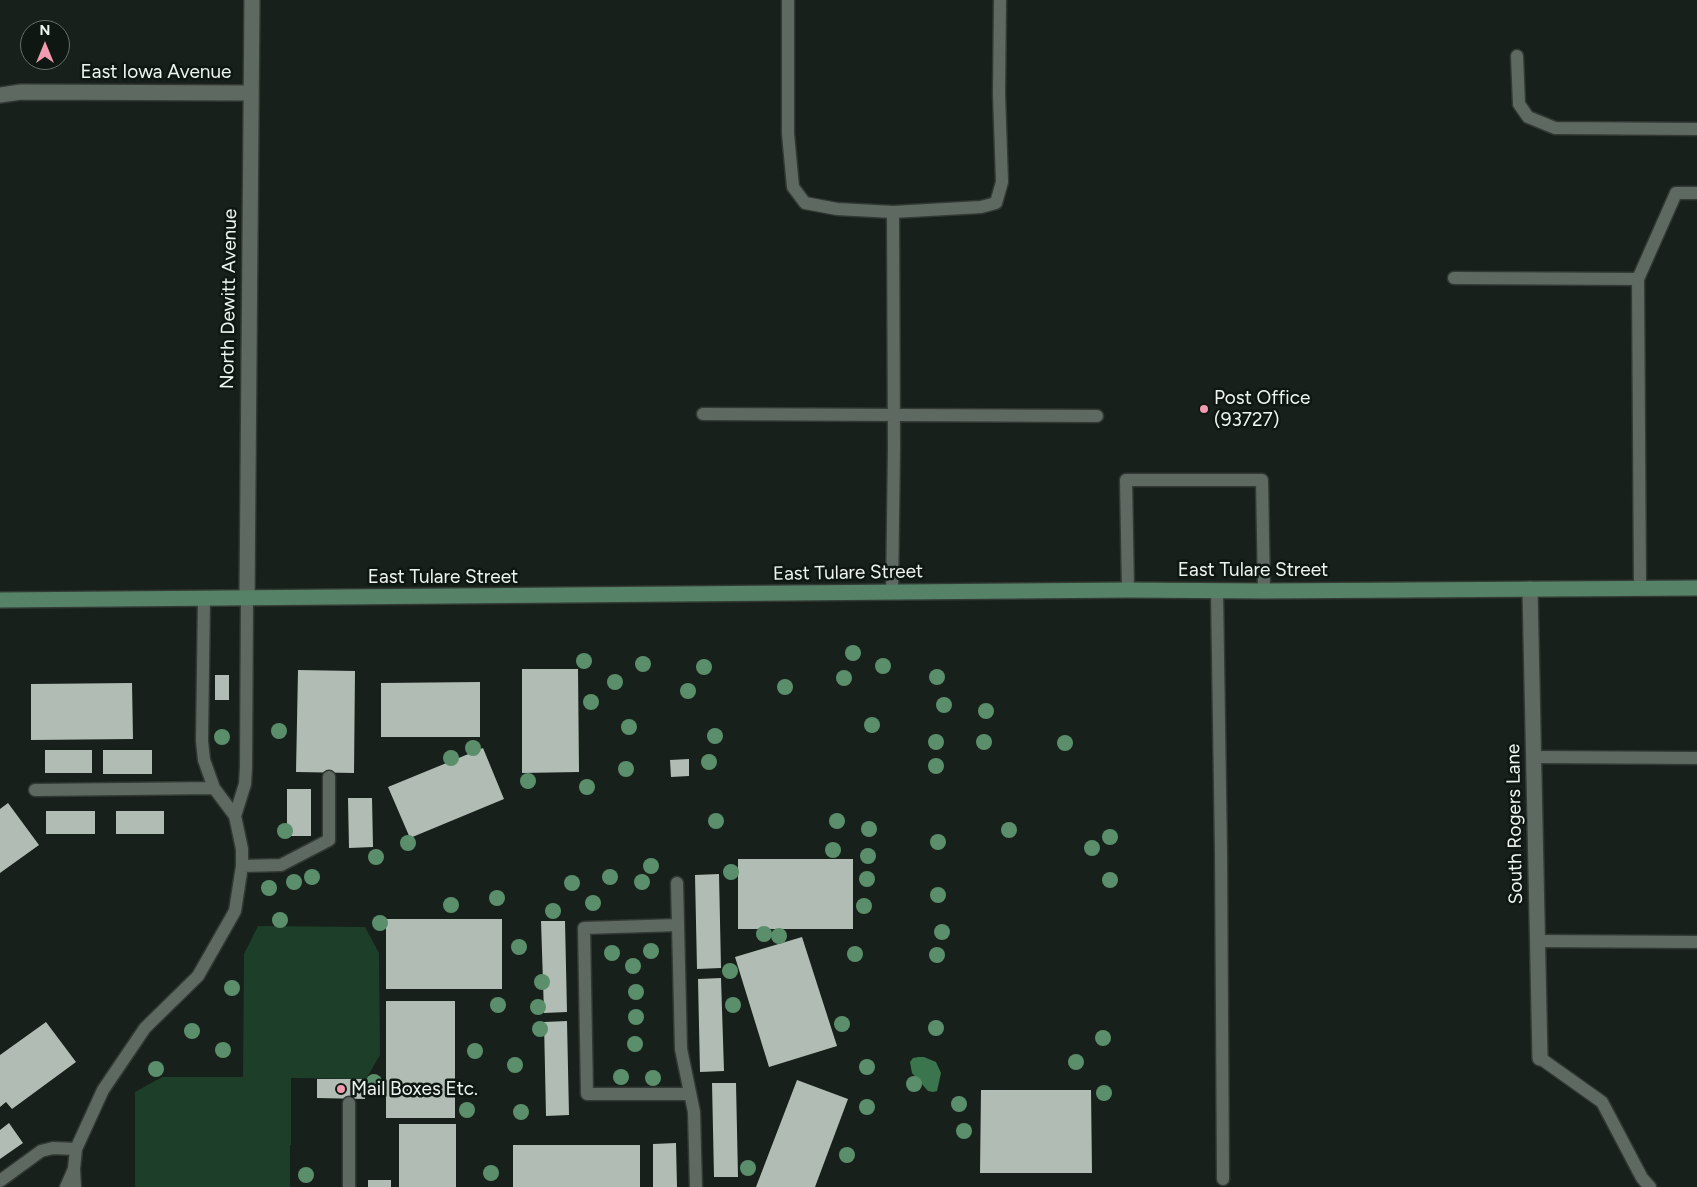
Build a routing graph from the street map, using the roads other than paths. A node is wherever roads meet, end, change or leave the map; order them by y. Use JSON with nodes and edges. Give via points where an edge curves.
{"nodes":[{"id":1,"x":252,"y":0,"type":"edge"},
{"id":2,"x":788,"y":0,"type":"edge"},
{"id":3,"x":1000,"y":0,"type":"edge"},
{"id":4,"x":1517,"y":56,"type":"dead end"},
{"id":5,"x":251,"y":92,"type":"junction"},
{"id":6,"x":0,"y":95,"type":"edge"},
{"id":7,"x":1697,"y":129,"type":"edge"},
{"id":8,"x":1697,"y":193,"type":"edge"},
{"id":9,"x":893,"y":212,"type":"junction"},
{"id":10,"x":1454,"y":278,"type":"dead end"},
{"id":11,"x":1638,"y":279,"type":"junction"},
{"id":12,"x":703,"y":414,"type":"dead end"},
{"id":13,"x":894,"y":416,"type":"junction"},
{"id":14,"x":1097,"y":416,"type":"dead end"},
{"id":15,"x":1697,"y":588,"type":"edge"},
{"id":16,"x":1530,"y":589,"type":"junction"},
{"id":17,"x":1640,"y":589,"type":"junction"},
{"id":18,"x":1128,"y":590,"type":"junction"},
{"id":19,"x":1216,"y":591,"type":"junction"},
{"id":20,"x":1264,"y":591,"type":"junction"},
{"id":21,"x":892,"y":593,"type":"junction"},
{"id":22,"x":204,"y":598,"type":"junction"},
{"id":23,"x":247,"y":599,"type":"junction"},
{"id":24,"x":0,"y":600,"type":"edge"},
{"id":25,"x":1534,"y":757,"type":"junction"},
{"id":26,"x":1697,"y":758,"type":"edge"},
{"id":27,"x":329,"y":777,"type":"dead end"},
{"id":28,"x":214,"y":788,"type":"junction"},
{"id":29,"x":35,"y":790,"type":"dead end"},
{"id":30,"x":236,"y":816,"type":"junction"},
{"id":31,"x":242,"y":866,"type":"junction"},
{"id":32,"x":677,"y":883,"type":"dead end"},
{"id":33,"x":678,"y":926,"type":"junction"},
{"id":34,"x":1538,"y":941,"type":"junction"},
{"id":35,"x":1697,"y":942,"type":"edge"},
{"id":36,"x":1540,"y":1058,"type":"joint"},
{"id":37,"x":690,"y":1094,"type":"junction"},
{"id":38,"x":349,"y":1103,"type":"dead end"},
{"id":39,"x":76,"y":1149,"type":"junction"},
{"id":40,"x":74,"y":1169,"type":"junction"},
{"id":41,"x":1223,"y":1179,"type":"dead end"},
{"id":42,"x":0,"y":1181,"type":"edge"},
{"id":43,"x":66,"y":1187,"type":"edge"},
{"id":44,"x":75,"y":1187,"type":"edge"},
{"id":45,"x":350,"y":1187,"type":"edge"},
{"id":46,"x":696,"y":1187,"type":"edge"},
{"id":47,"x":1650,"y":1187,"type":"edge"}],
"edges":[{"from":1,"to":5,"type":"street","name":"North Dewitt Avenue"},
{"from":2,"to":9,"type":"lane","via":[[788,134],[793,187],[805,203],[837,209]]},
{"from":3,"to":9,"type":"lane","via":[[1002,182],[996,203],[981,207]]},
{"from":4,"to":7,"type":"lane","via":[[1519,104],[1528,117],[1555,128]]},
{"from":5,"to":6,"type":"street","name":"East Iowa Avenue","via":[[21,92]]},
{"from":5,"to":23,"type":"street","name":"North Dewitt Avenue"},
{"from":8,"to":11,"type":"lane","via":[[1676,193]]},
{"from":9,"to":13,"type":"lane"},
{"from":10,"to":11,"type":"lane"},
{"from":11,"to":17,"type":"lane"},
{"from":12,"to":13,"type":"lane"},
{"from":13,"to":14,"type":"lane"},
{"from":13,"to":21,"type":"lane"},
{"from":15,"to":17,"type":"main road","name":"East Tulare Street"},
{"from":16,"to":17,"type":"main road","name":"East Tulare Street"},
{"from":16,"to":20,"type":"main road","name":"East Tulare Street"},
{"from":16,"to":25,"type":"street","name":"South Rogers Lane"},
{"from":18,"to":19,"type":"main road","name":"East Tulare Street"},
{"from":18,"to":20,"type":"lane","via":[[1126,480],[1262,480]]},
{"from":18,"to":21,"type":"main road","name":"East Tulare Street"},
{"from":19,"to":20,"type":"main road","name":"East Tulare Street"},
{"from":19,"to":41,"type":"lane"},
{"from":21,"to":23,"type":"main road","name":"East Tulare Street"},
{"from":22,"to":23,"type":"main road","name":"East Tulare Street"},
{"from":22,"to":24,"type":"main road","name":"East Tulare Street"},
{"from":22,"to":28,"type":"lane","via":[[202,741],[204,760]]},
{"from":23,"to":30,"type":"lane","via":[[246,767]]},
{"from":25,"to":26,"type":"lane"},
{"from":25,"to":34,"type":"street","name":"South Rogers Lane"},
{"from":27,"to":31,"type":"lane","via":[[330,840],[281,865]]},
{"from":28,"to":29,"type":"lane"},
{"from":28,"to":30,"type":"lane"},
{"from":30,"to":31,"type":"lane"},
{"from":31,"to":39,"type":"lane","via":[[235,911],[198,976],[145,1028],[103,1090]]},
{"from":32,"to":33,"type":"lane"},
{"from":33,"to":37,"type":"lane","via":[[680,1049]]},
{"from":33,"to":37,"type":"lane","via":[[584,928],[587,1094]]},
{"from":34,"to":35,"type":"lane"},
{"from":34,"to":36,"type":"street","name":"South Rogers Lane"},
{"from":36,"to":47,"type":"lane","via":[[1602,1102],[1642,1178]]},
{"from":37,"to":46,"type":"lane","via":[[694,1112]]},
{"from":38,"to":45,"type":"lane"},
{"from":39,"to":40,"type":"lane"},
{"from":39,"to":42,"type":"lane","via":[[41,1151]]},
{"from":40,"to":43,"type":"lane"},
{"from":40,"to":44,"type":"lane"}]}
